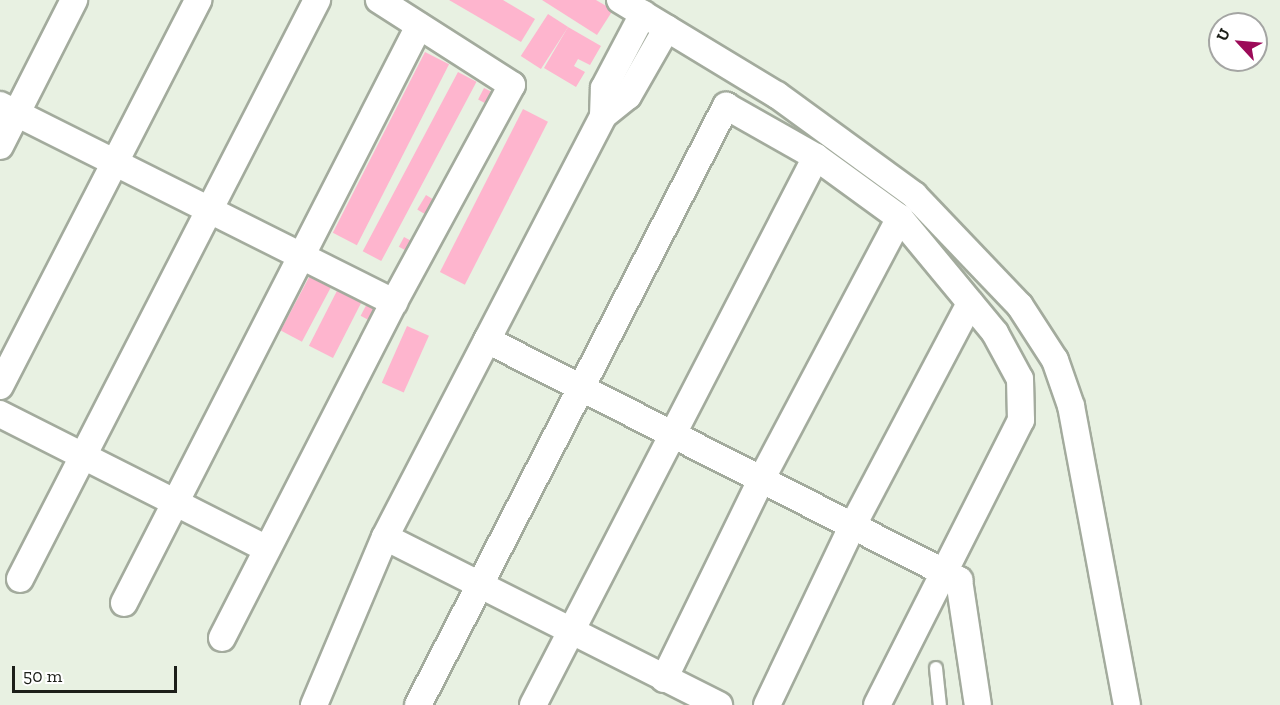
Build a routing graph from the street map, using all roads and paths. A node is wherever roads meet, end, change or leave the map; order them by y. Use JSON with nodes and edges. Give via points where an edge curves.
{"nodes":[{"id":1,"x":74,"y":0,"type":"edge"},
{"id":2,"x":198,"y":0,"type":"edge"},
{"id":3,"x":317,"y":0,"type":"edge"},
{"id":4,"x":379,"y":0,"type":"edge"},
{"id":5,"x":620,"y":0,"type":"edge"},
{"id":6,"x":643,"y":14,"type":"junction"},
{"id":7,"x":419,"y":26,"type":"junction"},
{"id":8,"x":667,"y":28,"type":"junction"},
{"id":9,"x":8,"y":109,"type":"edge"},
{"id":10,"x":603,"y":116,"type":"junction"},
{"id":11,"x":0,"y":146,"type":"edge"},
{"id":12,"x":816,"y":157,"type":"junction"},
{"id":13,"x":115,"y":162,"type":"junction"},
{"id":14,"x":207,"y":208,"type":"junction"},
{"id":15,"x":900,"y":218,"type":"junction"},
{"id":16,"x":301,"y":255,"type":"junction"},
{"id":17,"x":393,"y":302,"type":"junction"},
{"id":18,"x":970,"y":303,"type":"junction"},
{"id":19,"x":487,"y":340,"type":"junction"},
{"id":20,"x":0,"y":386,"type":"edge"},
{"id":21,"x":578,"y":386,"type":"junction"},
{"id":22,"x":0,"y":414,"type":"edge"},
{"id":23,"x":671,"y":434,"type":"junction"},
{"id":24,"x":82,"y":455,"type":"junction"},
{"id":25,"x":760,"y":480,"type":"junction"},
{"id":26,"x":177,"y":507,"type":"junction"},
{"id":27,"x":852,"y":527,"type":"junction"},
{"id":28,"x":385,"y":537,"type":"junction"},
{"id":29,"x":267,"y":549,"type":"junction"},
{"id":30,"x":941,"y":572,"type":"junction"},
{"id":31,"x":20,"y":579,"type":"dead end"},
{"id":32,"x":479,"y":584,"type":"junction"},
{"id":33,"x":124,"y":603,"type":"dead end"},
{"id":34,"x":570,"y":632,"type":"junction"},
{"id":35,"x":222,"y":638,"type":"dead end"},
{"id":36,"x":936,"y":668,"type":"dead end"},
{"id":37,"x":664,"y":679,"type":"junction"},
{"id":38,"x":314,"y":705,"type":"edge"},
{"id":39,"x":418,"y":705,"type":"edge"},
{"id":40,"x":533,"y":705,"type":"edge"},
{"id":41,"x":719,"y":705,"type":"edge"},
{"id":42,"x":767,"y":705,"type":"edge"},
{"id":43,"x":877,"y":705,"type":"edge"},
{"id":44,"x":940,"y":705,"type":"edge"},
{"id":45,"x":978,"y":705,"type":"edge"},
{"id":46,"x":1127,"y":705,"type":"edge"}],
"edges":[{"from":1,"to":9,"type":"street"},
{"from":2,"to":13,"type":"street"},
{"from":3,"to":14,"type":"street"},
{"from":4,"to":7,"type":"street"},
{"from":5,"to":6,"type":"street"},
{"from":6,"to":8,"type":"street"},
{"from":6,"to":10,"type":"street","via":[[604,88]]},
{"from":7,"to":16,"type":"street"},
{"from":7,"to":17,"type":"street","via":[[512,85]]},
{"from":8,"to":10,"type":"street","via":[[628,96]]},
{"from":8,"to":46,"type":"street","via":[[777,95],[914,195],[1020,306],[1055,360],[1071,406]]},
{"from":9,"to":11,"type":"street"},
{"from":9,"to":13,"type":"street"},
{"from":10,"to":19,"type":"street"},
{"from":12,"to":15,"type":"street"},
{"from":12,"to":21,"type":"street","via":[[726,106]]},
{"from":12,"to":23,"type":"street"},
{"from":13,"to":14,"type":"street"},
{"from":13,"to":20,"type":"street"},
{"from":14,"to":16,"type":"street"},
{"from":14,"to":24,"type":"street"},
{"from":15,"to":18,"type":"street"},
{"from":15,"to":25,"type":"street"},
{"from":16,"to":17,"type":"street"},
{"from":16,"to":26,"type":"street"},
{"from":17,"to":29,"type":"street"},
{"from":18,"to":27,"type":"street"},
{"from":18,"to":30,"type":"street","via":[[1020,380],[1023,404],[1021,420]]},
{"from":19,"to":21,"type":"street"},
{"from":19,"to":28,"type":"street"},
{"from":21,"to":23,"type":"street"},
{"from":21,"to":32,"type":"street"},
{"from":22,"to":24,"type":"street"},
{"from":23,"to":25,"type":"street"},
{"from":23,"to":34,"type":"street"},
{"from":24,"to":26,"type":"street"},
{"from":24,"to":31,"type":"street"},
{"from":25,"to":27,"type":"street"},
{"from":25,"to":37,"type":"street"},
{"from":26,"to":29,"type":"street"},
{"from":26,"to":33,"type":"street"},
{"from":27,"to":30,"type":"street"},
{"from":27,"to":42,"type":"street"},
{"from":28,"to":32,"type":"street"},
{"from":28,"to":38,"type":"street"},
{"from":29,"to":35,"type":"street"},
{"from":30,"to":43,"type":"street"},
{"from":30,"to":45,"type":"street","via":[[959,580]]},
{"from":32,"to":34,"type":"street"},
{"from":32,"to":39,"type":"street"},
{"from":34,"to":37,"type":"street"},
{"from":34,"to":40,"type":"street"},
{"from":36,"to":44,"type":"lane"},
{"from":37,"to":41,"type":"street"}]}
